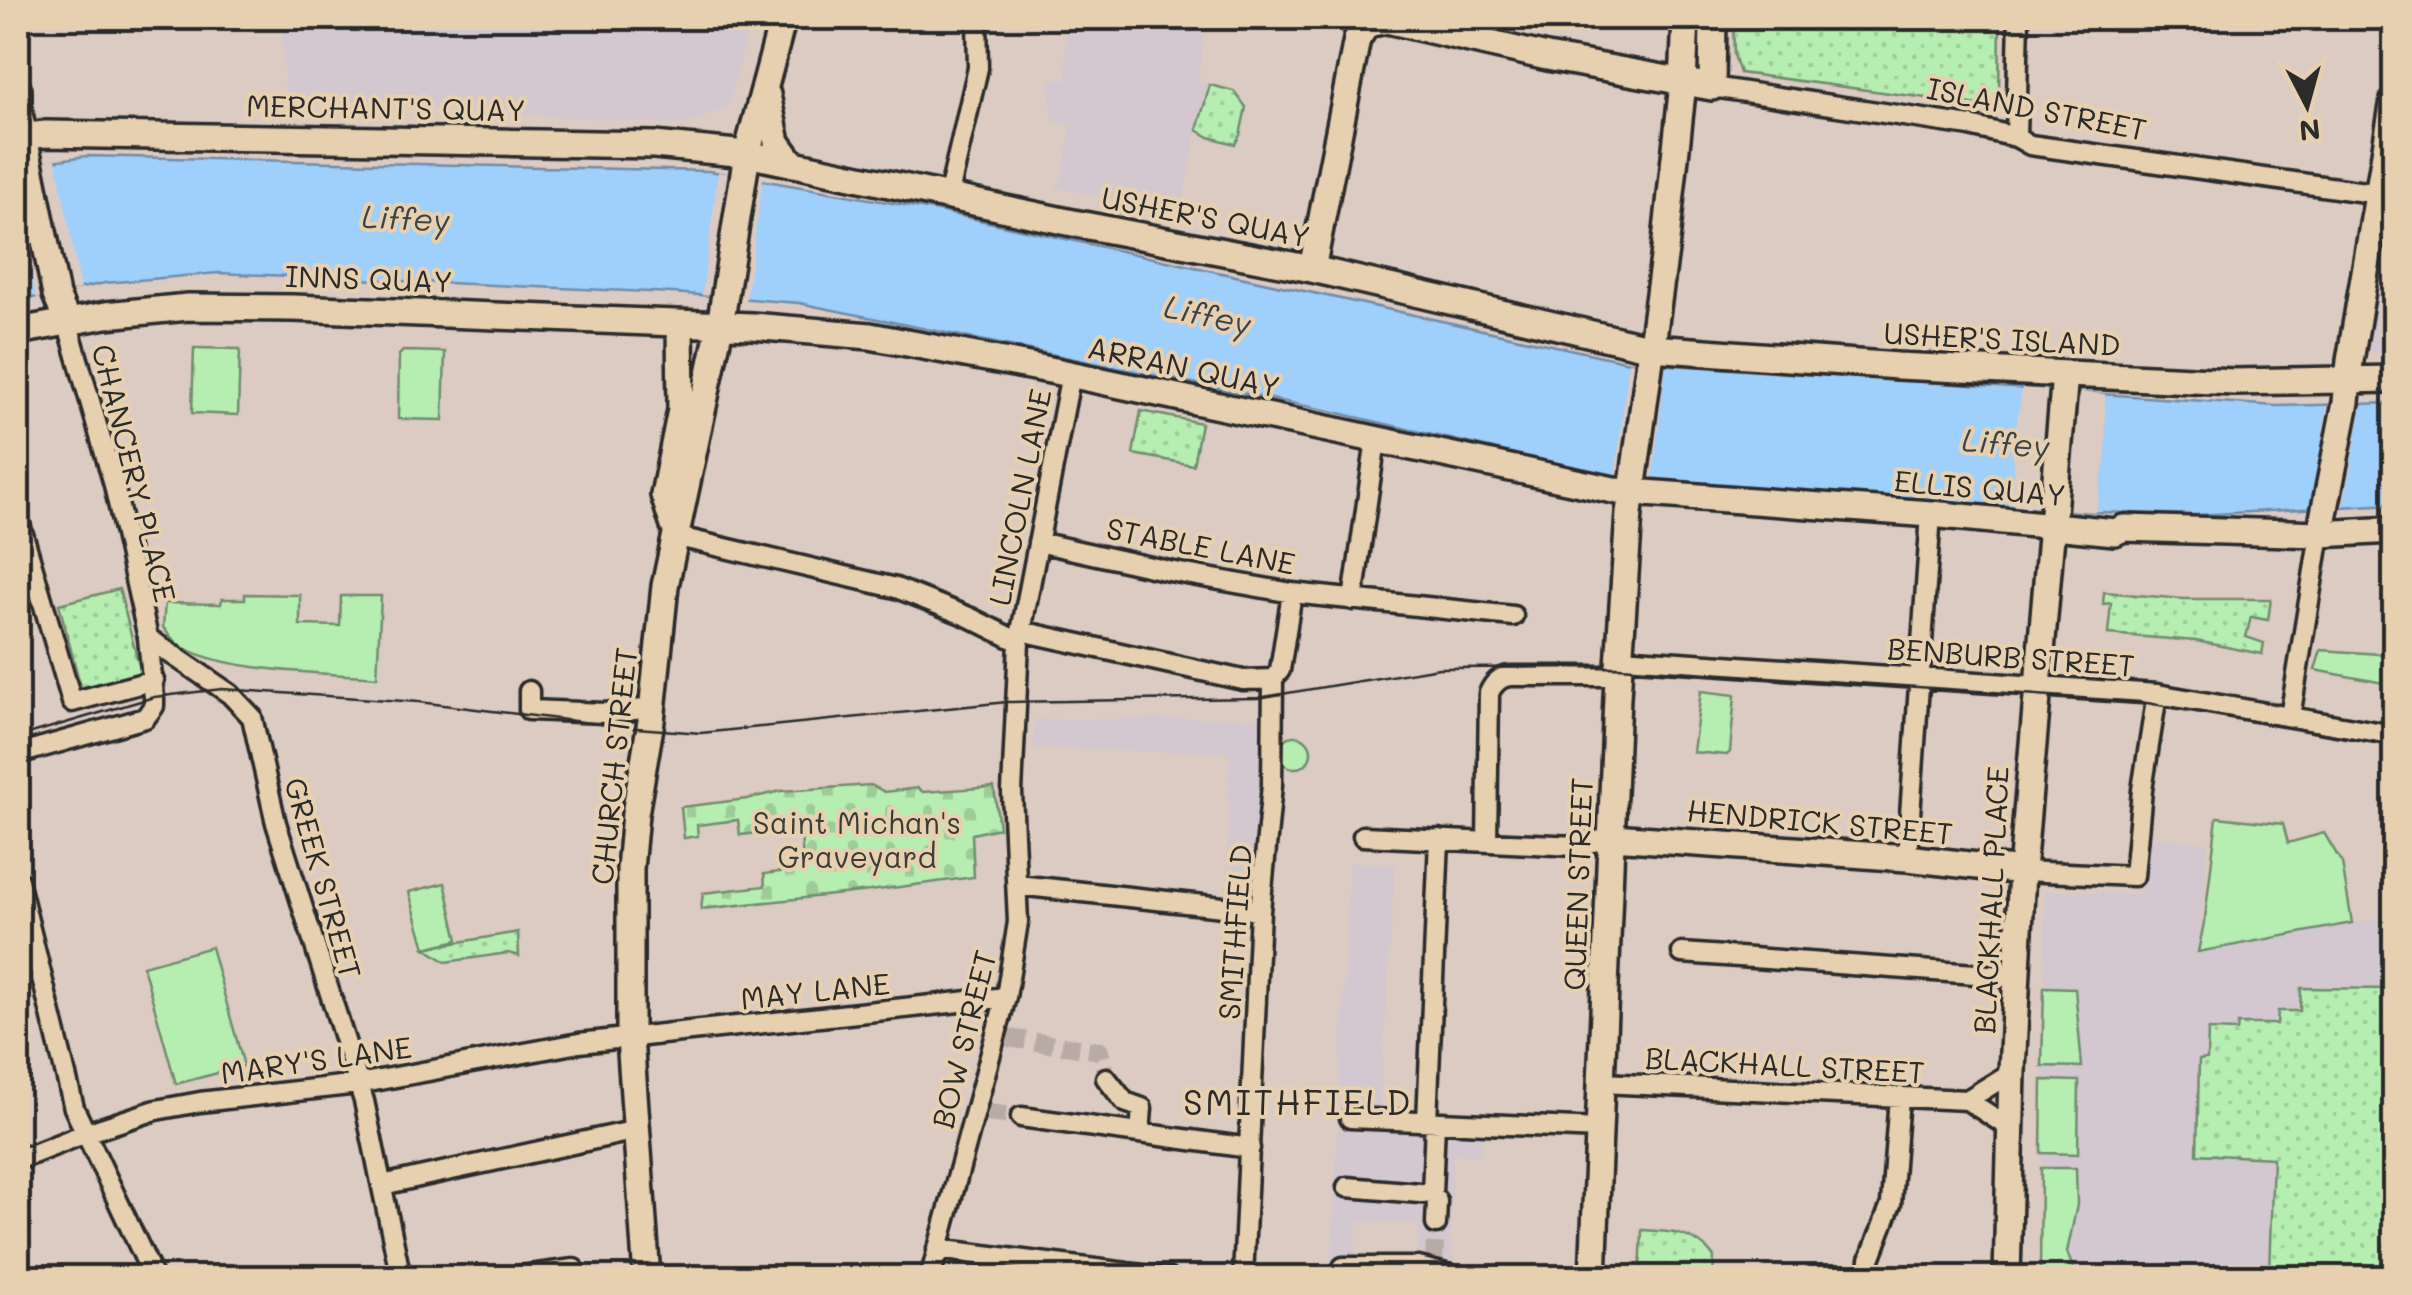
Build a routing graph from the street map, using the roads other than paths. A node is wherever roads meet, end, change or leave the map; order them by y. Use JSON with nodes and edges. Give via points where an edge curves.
{"nodes":[{"id":1,"x":783,"y":18,"type":"edge"},
{"id":2,"x":977,"y":18,"type":"edge"},
{"id":3,"x":1686,"y":18,"type":"edge"},
{"id":4,"x":1712,"y":18,"type":"edge"},
{"id":5,"x":2019,"y":18,"type":"edge"},
{"id":6,"x":1683,"y":83,"type":"junction"},
{"id":7,"x":1712,"y":87,"type":"junction"},
{"id":8,"x":18,"y":90,"type":"edge"},
{"id":9,"x":766,"y":90,"type":"junction"},
{"id":10,"x":2394,"y":100,"type":"edge"},
{"id":11,"x":18,"y":108,"type":"edge"},
{"id":12,"x":2016,"y":137,"type":"junction"},
{"id":13,"x":24,"y":143,"type":"edge"},
{"id":14,"x":745,"y":162,"type":"junction"},
{"id":15,"x":793,"y":164,"type":"junction"},
{"id":16,"x":2379,"y":194,"type":"junction"},
{"id":17,"x":948,"y":198,"type":"junction"},
{"id":18,"x":1312,"y":268,"type":"junction"},
{"id":19,"x":722,"y":313,"type":"junction"},
{"id":20,"x":67,"y":321,"type":"junction"},
{"id":21,"x":680,"y":325,"type":"junction"},
{"id":22,"x":18,"y":332,"type":"edge"},
{"id":23,"x":1651,"y":355,"type":"junction"},
{"id":24,"x":1070,"y":374,"type":"junction"},
{"id":25,"x":2394,"y":379,"type":"edge"},
{"id":26,"x":2064,"y":383,"type":"junction"},
{"id":27,"x":2347,"y":392,"type":"junction"},
{"id":28,"x":1376,"y":440,"type":"junction"},
{"id":29,"x":1633,"y":488,"type":"junction"},
{"id":30,"x":1931,"y":514,"type":"junction"},
{"id":31,"x":18,"y":517,"type":"edge"},
{"id":32,"x":2054,"y":518,"type":"junction"},
{"id":33,"x":2323,"y":524,"type":"junction"},
{"id":34,"x":2394,"y":530,"type":"edge"},
{"id":35,"x":675,"y":534,"type":"junction"},
{"id":36,"x":1038,"y":542,"type":"junction"},
{"id":37,"x":1292,"y":592,"type":"junction"},
{"id":38,"x":1353,"y":600,"type":"junction"},
{"id":39,"x":1512,"y":616,"type":"dead end"},
{"id":40,"x":1020,"y":636,"type":"junction"},
{"id":41,"x":148,"y":638,"type":"junction"},
{"id":42,"x":1619,"y":667,"type":"junction"},
{"id":43,"x":1921,"y":676,"type":"junction"},
{"id":44,"x":1273,"y":679,"type":"junction"},
{"id":45,"x":154,"y":680,"type":"junction"},
{"id":46,"x":2037,"y":684,"type":"junction"},
{"id":47,"x":529,"y":690,"type":"dead end"},
{"id":48,"x":230,"y":694,"type":"joint"},
{"id":49,"x":2157,"y":694,"type":"junction"},
{"id":50,"x":653,"y":708,"type":"junction"},
{"id":51,"x":2290,"y":717,"type":"junction"},
{"id":52,"x":2394,"y":735,"type":"edge"},
{"id":53,"x":18,"y":754,"type":"edge"},
{"id":54,"x":1363,"y":836,"type":"dead end"},
{"id":55,"x":1613,"y":837,"type":"junction"},
{"id":56,"x":1439,"y":839,"type":"junction"},
{"id":57,"x":1487,"y":842,"type":"junction"},
{"id":58,"x":1907,"y":858,"type":"junction"},
{"id":59,"x":2022,"y":872,"type":"junction"},
{"id":60,"x":18,"y":880,"type":"edge"},
{"id":61,"x":1017,"y":884,"type":"junction"},
{"id":62,"x":1260,"y":911,"type":"junction"},
{"id":63,"x":1682,"y":953,"type":"dead end"},
{"id":64,"x":2017,"y":977,"type":"junction"},
{"id":65,"x":1006,"y":997,"type":"junction"},
{"id":66,"x":630,"y":1038,"type":"junction"},
{"id":67,"x":2012,"y":1072,"type":"junction"},
{"id":68,"x":1106,"y":1078,"type":"tunnel mouth"},
{"id":69,"x":1601,"y":1083,"type":"junction"},
{"id":70,"x":358,"y":1084,"type":"junction"},
{"id":71,"x":1899,"y":1096,"type":"junction"},
{"id":72,"x":1967,"y":1100,"type":"junction"},
{"id":73,"x":1021,"y":1118,"type":"tunnel mouth"},
{"id":74,"x":1350,"y":1118,"type":"dead end"},
{"id":75,"x":1431,"y":1122,"type":"junction"},
{"id":76,"x":2010,"y":1128,"type":"junction"},
{"id":77,"x":1599,"y":1129,"type":"junction"},
{"id":78,"x":637,"y":1130,"type":"junction"},
{"id":79,"x":86,"y":1132,"type":"junction"},
{"id":80,"x":1140,"y":1133,"type":"junction"},
{"id":81,"x":1250,"y":1148,"type":"junction"},
{"id":82,"x":18,"y":1160,"type":"edge"},
{"id":83,"x":382,"y":1185,"type":"junction"},
{"id":84,"x":1347,"y":1187,"type":"dead end"},
{"id":85,"x":1435,"y":1198,"type":"junction"},
{"id":86,"x":1436,"y":1224,"type":"tunnel mouth"},
{"id":87,"x":937,"y":1249,"type":"junction"},
{"id":88,"x":1343,"y":1267,"type":"dead end"},
{"id":89,"x":574,"y":1269,"type":"dead end"},
{"id":90,"x":1087,"y":1272,"type":"edge"},
{"id":91,"x":1447,"y":1272,"type":"edge"},
{"id":92,"x":154,"y":1278,"type":"edge"},
{"id":93,"x":401,"y":1278,"type":"edge"},
{"id":94,"x":507,"y":1278,"type":"edge"},
{"id":95,"x":647,"y":1278,"type":"edge"},
{"id":96,"x":930,"y":1278,"type":"edge"},
{"id":97,"x":1166,"y":1278,"type":"edge"},
{"id":98,"x":1243,"y":1278,"type":"edge"},
{"id":99,"x":1593,"y":1278,"type":"edge"},
{"id":100,"x":1868,"y":1278,"type":"edge"},
{"id":101,"x":2008,"y":1278,"type":"edge"}],
"edges":[{"from":1,"to":9,"type":"main road","name":"CHURCH STREET"},
{"from":2,"to":17,"type":"street","via":[[978,68]]},
{"from":3,"to":6,"type":"main road","name":"QUEEN STREET"},
{"from":4,"to":7,"type":"main road"},
{"from":5,"to":12,"type":"street"},
{"from":6,"to":7,"type":"main road","name":"ISLAND STREET"},
{"from":6,"to":18,"type":"main road","name":"ISLAND STREET","via":[[1387,20],[1367,24],[1357,38]]},
{"from":6,"to":23,"type":"main road","name":"QUEEN STREET"},
{"from":7,"to":12,"type":"street","name":"ISLAND STREET"},
{"from":8,"to":11,"type":"main road"},
{"from":9,"to":14,"type":"main road","name":"CHURCH STREET"},
{"from":9,"to":15,"type":"main road","via":[[776,142]]},
{"from":10,"to":16,"type":"main road"},
{"from":11,"to":13,"type":"main road"},
{"from":12,"to":16,"type":"street","name":"ISLAND STREET","via":[[2030,145]]},
{"from":13,"to":14,"type":"main road","name":"MERCHANT'S QUAY","via":[[66,134],[654,145]]},
{"from":13,"to":20,"type":"main road"},
{"from":14,"to":15,"type":"main road","name":"USHER'S QUAY"},
{"from":14,"to":19,"type":"main road","name":"CHURCH STREET"},
{"from":15,"to":17,"type":"main road","name":"USHER'S QUAY"},
{"from":16,"to":27,"type":"main road"},
{"from":17,"to":18,"type":"main road","name":"USHER'S QUAY"},
{"from":18,"to":23,"type":"main road","name":"USHER'S QUAY"},
{"from":19,"to":21,"type":"main road","name":"INNS QUAY"},
{"from":19,"to":24,"type":"main road","name":"ARRAN QUAY"},
{"from":19,"to":35,"type":"main road","name":"CHURCH STREET"},
{"from":20,"to":21,"type":"main road","name":"INNS QUAY","via":[[188,308],[293,308]]},
{"from":20,"to":22,"type":"main road","name":"INNS QUAY"},
{"from":20,"to":41,"type":"street","name":"CHANCERY PLACE"},
{"from":21,"to":35,"type":"main road","via":[[681,410],[664,495]]},
{"from":23,"to":26,"type":"main road","name":"USHER'S ISLAND"},
{"from":23,"to":29,"type":"main road","name":"QUEEN STREET"},
{"from":24,"to":28,"type":"main road","name":"ARRAN QUAY"},
{"from":24,"to":36,"type":"street","name":"LINCOLN LANE"},
{"from":25,"to":27,"type":"main road","name":"USHER'S ISLAND"},
{"from":26,"to":27,"type":"main road","name":"USHER'S ISLAND","via":[[2234,382]]},
{"from":26,"to":32,"type":"main road","name":"BLACKHALL PLACE"},
{"from":27,"to":33,"type":"main road"},
{"from":28,"to":29,"type":"main road","name":"ARRAN QUAY"},
{"from":28,"to":38,"type":"street"},
{"from":29,"to":30,"type":"main road","name":"ELLIS QUAY"},
{"from":29,"to":42,"type":"main road","name":"QUEEN STREET"},
{"from":30,"to":32,"type":"main road","name":"ELLIS QUAY"},
{"from":30,"to":43,"type":"street"},
{"from":31,"to":45,"type":"street","via":[[72,702]]},
{"from":32,"to":33,"type":"main road","name":"ELLIS QUAY","via":[[2115,532]]},
{"from":32,"to":46,"type":"main road","name":"BLACKHALL PLACE"},
{"from":33,"to":34,"type":"main road","name":"ELLIS QUAY"},
{"from":33,"to":51,"type":"street"},
{"from":35,"to":40,"type":"street","via":[[896,588]]},
{"from":35,"to":50,"type":"main road","name":"CHURCH STREET"},
{"from":36,"to":37,"type":"street","name":"STABLE LANE"},
{"from":36,"to":40,"type":"street","name":"LINCOLN LANE"},
{"from":37,"to":38,"type":"street","name":"STABLE LANE"},
{"from":37,"to":44,"type":"street","name":"SMITHFIELD"},
{"from":38,"to":39,"type":"street","name":"STABLE LANE"},
{"from":40,"to":44,"type":"street","via":[[1243,680]]},
{"from":40,"to":61,"type":"street","name":"BOW STREET","via":[[1012,792]]},
{"from":41,"to":45,"type":"street","name":"CHANCERY PLACE"},
{"from":41,"to":48,"type":"street","name":"CHANCERY PLACE"},
{"from":42,"to":43,"type":"street","name":"BENBURB STREET"},
{"from":42,"to":55,"type":"main road","name":"QUEEN STREET"},
{"from":42,"to":57,"type":"street","name":"BENBURB STREET","via":[[1510,676],[1493,686]]},
{"from":43,"to":46,"type":"street","name":"BENBURB STREET"},
{"from":43,"to":58,"type":"street"},
{"from":44,"to":62,"type":"street","name":"SMITHFIELD"},
{"from":45,"to":53,"type":"street","name":"CHANCERY PLACE","via":[[154,704],[145,718]]},
{"from":46,"to":49,"type":"street","name":"BENBURB STREET"},
{"from":46,"to":59,"type":"main road","name":"BLACKHALL PLACE"},
{"from":47,"to":50,"type":"street","via":[[529,710]]},
{"from":48,"to":70,"type":"street","name":"GREEK STREET","via":[[252,718],[276,823]]},
{"from":49,"to":51,"type":"street","name":"BENBURB STREET"},
{"from":49,"to":59,"type":"street","via":[[2134,876]]},
{"from":50,"to":66,"type":"main road","name":"CHURCH STREET","via":[[630,870]]},
{"from":51,"to":52,"type":"street","name":"BENBURB STREET"},
{"from":54,"to":56,"type":"street"},
{"from":55,"to":57,"type":"street","via":[[1576,846]]},
{"from":55,"to":58,"type":"main road","name":"HENDRICK STREET"},
{"from":55,"to":69,"type":"main road","name":"QUEEN STREET"},
{"from":56,"to":57,"type":"street"},
{"from":56,"to":75,"type":"street"},
{"from":58,"to":59,"type":"main road","name":"HENDRICK STREET"},
{"from":59,"to":64,"type":"main road","name":"BLACKHALL PLACE"},
{"from":60,"to":79,"type":"street","via":[[74,1108]]},
{"from":61,"to":62,"type":"street"},
{"from":61,"to":65,"type":"street","name":"BOW STREET"},
{"from":62,"to":81,"type":"street","name":"SMITHFIELD"},
{"from":63,"to":64,"type":"street"},
{"from":64,"to":67,"type":"main road","name":"BLACKHALL PLACE"},
{"from":65,"to":66,"type":"street","name":"MAY LANE"},
{"from":65,"to":87,"type":"street","name":"BOW STREET","via":[[981,1112]]},
{"from":66,"to":70,"type":"street","name":"MARY'S LANE"},
{"from":66,"to":78,"type":"main road","name":"CHURCH STREET"},
{"from":67,"to":72,"type":"street","name":"BLACKHALL STREET"},
{"from":67,"to":76,"type":"main road","name":"BLACKHALL PLACE"},
{"from":68,"to":80,"type":"street","via":[[1124,1102],[1142,1108]]},
{"from":69,"to":71,"type":"street","name":"BLACKHALL STREET"},
{"from":69,"to":77,"type":"main road","name":"QUEEN STREET"},
{"from":70,"to":79,"type":"street","name":"MARY'S LANE","via":[[156,1110]]},
{"from":70,"to":83,"type":"street","name":"GREEK STREET"},
{"from":71,"to":72,"type":"street","name":"BLACKHALL STREET"},
{"from":71,"to":100,"type":"street","via":[[1890,1204]]},
{"from":72,"to":76,"type":"street","name":"BLACKHALL STREET"},
{"from":73,"to":80,"type":"street"},
{"from":74,"to":75,"type":"street"},
{"from":75,"to":77,"type":"street"},
{"from":75,"to":85,"type":"street"},
{"from":76,"to":101,"type":"main road","name":"BLACKHALL PLACE"},
{"from":77,"to":99,"type":"main road","name":"QUEEN STREET"},
{"from":78,"to":83,"type":"street"},
{"from":78,"to":95,"type":"main road","name":"CHURCH STREET"},
{"from":79,"to":82,"type":"street","name":"MARY'S LANE"},
{"from":79,"to":92,"type":"street"},
{"from":80,"to":81,"type":"street"},
{"from":81,"to":98,"type":"street","name":"SMITHFIELD"},
{"from":83,"to":93,"type":"street","name":"GREEK STREET"},
{"from":84,"to":85,"type":"street"},
{"from":85,"to":86,"type":"street"},
{"from":87,"to":90,"type":"street"},
{"from":87,"to":96,"type":"street","name":"BOW STREET"},
{"from":88,"to":91,"type":"street"},
{"from":89,"to":94,"type":"street"},
{"from":90,"to":97,"type":"street"}]}
